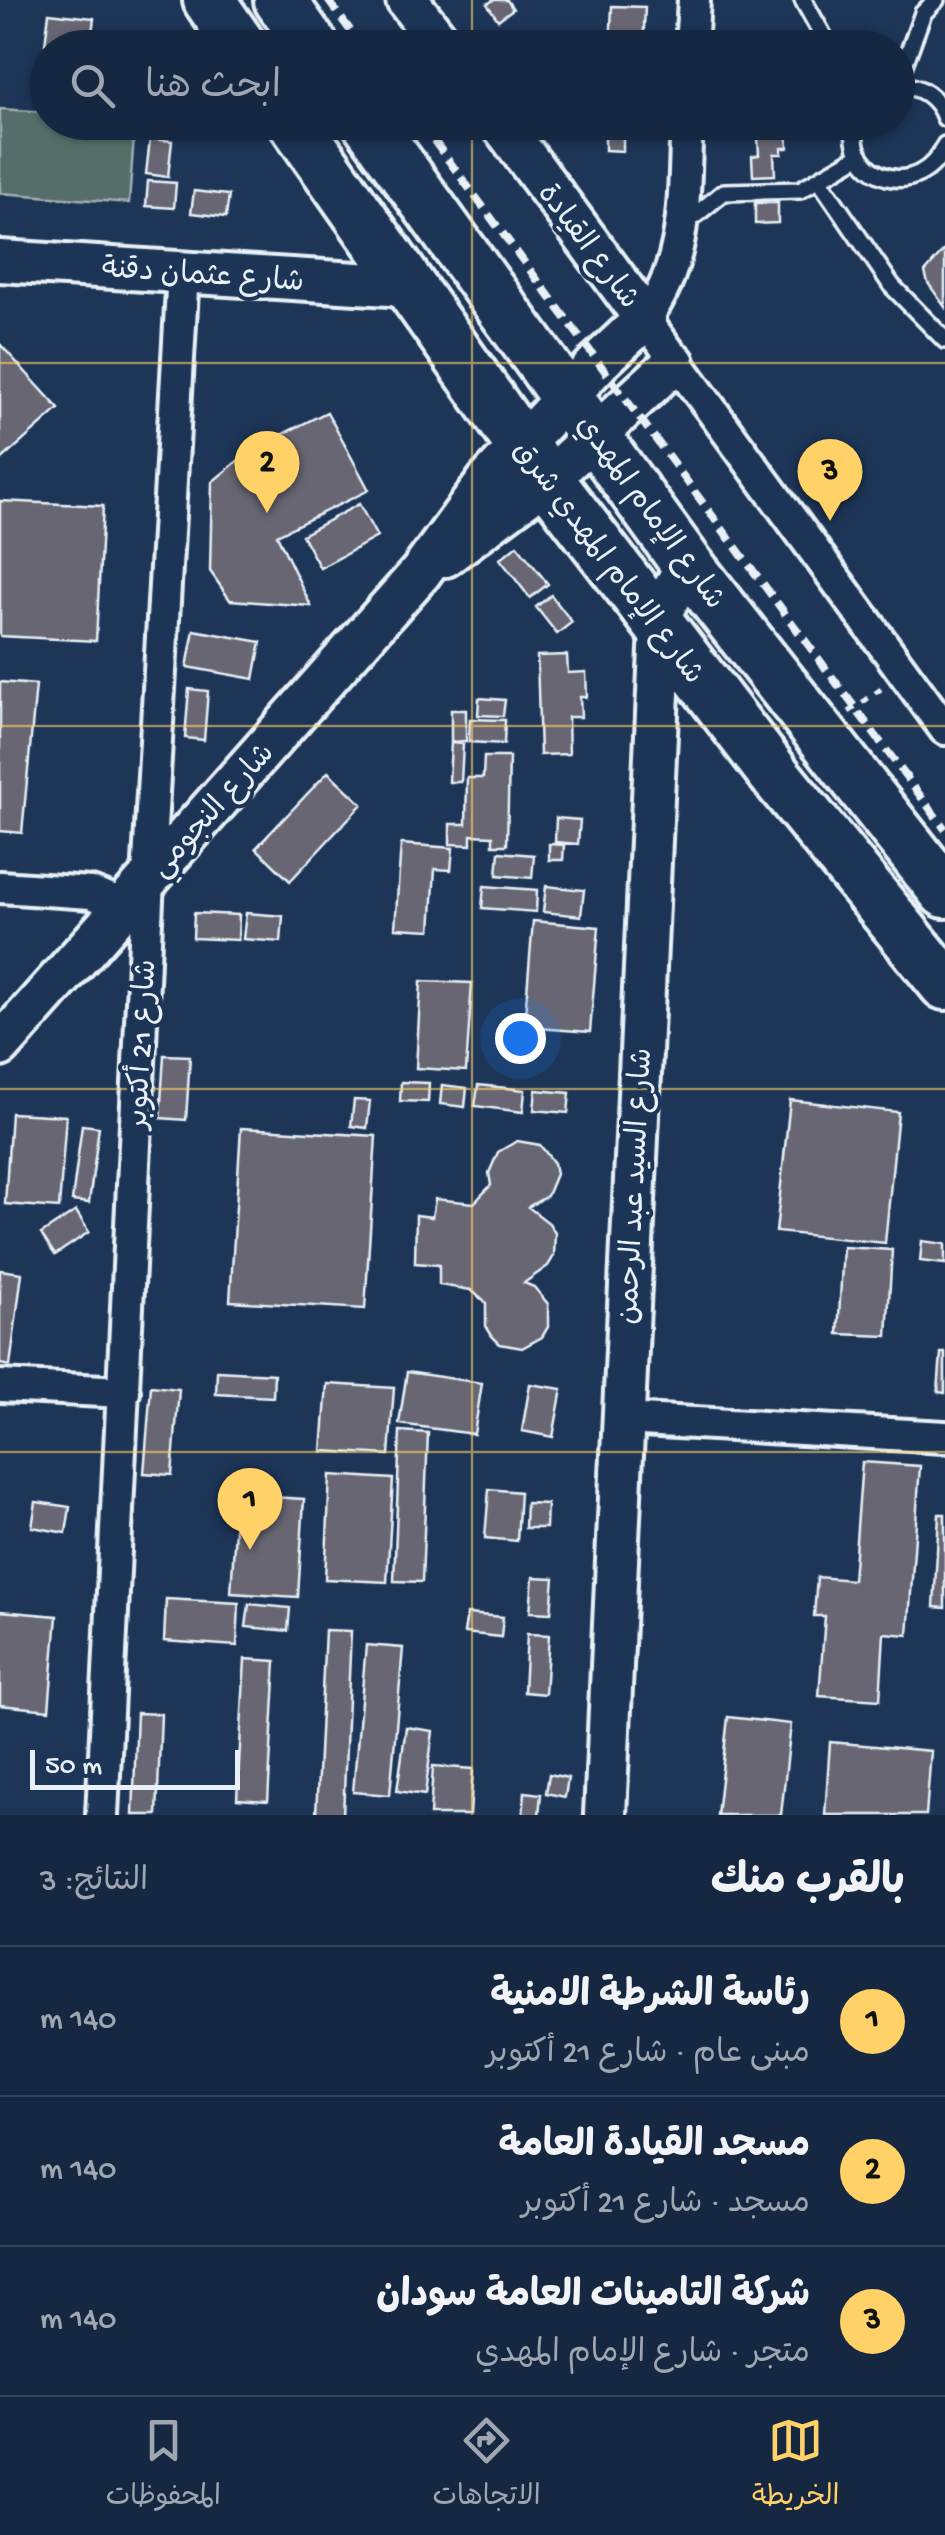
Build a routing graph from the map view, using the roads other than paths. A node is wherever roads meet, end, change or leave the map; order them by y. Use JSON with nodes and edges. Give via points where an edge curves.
{"nodes":[{"id":1,"x":209,"y":0,"type":"edge"},
{"id":2,"x":280,"y":0,"type":"edge"},
{"id":3,"x":407,"y":0,"type":"edge"},
{"id":4,"x":694,"y":0,"type":"edge"},
{"id":5,"x":803,"y":0,"type":"edge"},
{"id":6,"x":936,"y":0,"type":"edge"},
{"id":7,"x":230,"y":30,"type":"edge"},
{"id":8,"x":301,"y":30,"type":"edge"},
{"id":9,"x":430,"y":30,"type":"edge"},
{"id":10,"x":692,"y":30,"type":"edge"},
{"id":11,"x":820,"y":30,"type":"edge"},
{"id":12,"x":915,"y":35,"type":"edge"},
{"id":13,"x":915,"y":88,"type":"edge"},
{"id":14,"x":945,"y":118,"type":"edge"},
{"id":15,"x":306,"y":140,"type":"edge"},
{"id":16,"x":381,"y":140,"type":"edge"},
{"id":17,"x":513,"y":140,"type":"edge"},
{"id":18,"x":686,"y":140,"type":"edge"},
{"id":19,"x":855,"y":140,"type":"edge"},
{"id":20,"x":945,"y":145,"type":"edge"},
{"id":21,"x":860,"y":155,"type":"junction"},
{"id":22,"x":820,"y":181,"type":"junction"},
{"id":23,"x":682,"y":226,"type":"junction"},
{"id":24,"x":0,"y":261,"type":"edge"},
{"id":25,"x":184,"y":272,"type":"junction"},
{"id":26,"x":406,"y":286,"type":"junction"},
{"id":27,"x":646,"y":319,"type":"junction"},
{"id":28,"x":945,"y":340,"type":"edge"},
{"id":29,"x":674,"y":362,"type":"junction"},
{"id":30,"x":582,"y":416,"type":"junction"},
{"id":31,"x":534,"y":463,"type":"junction"},
{"id":32,"x":688,"y":564,"type":"junction"},
{"id":33,"x":661,"y":629,"type":"junction"},
{"id":34,"x":945,"y":729,"type":"edge"},
{"id":35,"x":0,"y":887,"type":"edge"},
{"id":36,"x":945,"y":892,"type":"edge"},
{"id":37,"x":136,"y":893,"type":"junction"},
{"id":38,"x":945,"y":984,"type":"edge"},
{"id":39,"x":0,"y":1046,"type":"edge"},
{"id":40,"x":0,"y":1386,"type":"edge"},
{"id":41,"x":124,"y":1392,"type":"junction"},
{"id":42,"x":623,"y":1418,"type":"junction"},
{"id":43,"x":945,"y":1436,"type":"edge"},
{"id":44,"x":102,"y":1815,"type":"edge"},
{"id":45,"x":605,"y":1815,"type":"edge"}],
"edges":[{"from":1,"to":7,"type":"main road"},
{"from":2,"to":8,"type":"main road"},
{"from":3,"to":9,"type":"street"},
{"from":4,"to":10,"type":"street"},
{"from":5,"to":11,"type":"lane"},
{"from":6,"to":12,"type":"lane"},
{"from":13,"to":14,"type":"lane","via":[[933,98]]},
{"from":15,"to":26,"type":"main road","name":"شارع الإمام المهدي شرق"},
{"from":16,"to":30,"type":"main road","name":"شارع الإمام المهدي"},
{"from":17,"to":27,"type":"street","name":"شارع القيادة"},
{"from":18,"to":23,"type":"street"},
{"from":19,"to":21,"type":"lane"},
{"from":20,"to":21,"type":"lane","via":[[929,169],[905,179],[878,174]]},
{"from":21,"to":22,"type":"lane"},
{"from":22,"to":23,"type":"lane","via":[[800,190],[724,192]]},
{"from":22,"to":28,"type":"lane","via":[[892,286]]},
{"from":23,"to":27,"type":"street","via":[[668,282]]},
{"from":24,"to":25,"type":"street","name":"شارع عثمان دقنة"},
{"from":25,"to":26,"type":"street","name":"شارع عثمان دقنة"},
{"from":25,"to":37,"type":"street","name":"شارع 21 أكتوبر"},
{"from":26,"to":31,"type":"main road","name":"شارع الإمام المهدي شرق"},
{"from":27,"to":29,"type":"street"},
{"from":27,"to":30,"type":"street","via":[[598,362]]},
{"from":29,"to":30,"type":"street"},
{"from":29,"to":34,"type":"street"},
{"from":30,"to":31,"type":"street","name":"شارع النجومي"},
{"from":30,"to":32,"type":"main road","name":"شارع الإمام المهدي"},
{"from":31,"to":33,"type":"main road","name":"شارع الإمام المهدي شرق"},
{"from":31,"to":37,"type":"street","name":"شارع النجومي","via":[[456,521],[421,572]]},
{"from":32,"to":33,"type":"street","name":"شارع السيد عبد الرحمن","via":[[663,609]]},
{"from":32,"to":36,"type":"main road","name":"شارع الإمام المهدي"},
{"from":33,"to":38,"type":"main road","name":"شارع الإمام المهدي شرق"},
{"from":33,"to":42,"type":"street","name":"شارع السيد عبد الرحمن"},
{"from":35,"to":37,"type":"street"},
{"from":37,"to":39,"type":"street","name":"شارع النجومي"},
{"from":37,"to":41,"type":"street","name":"شارع 21 أكتوبر"},
{"from":40,"to":41,"type":"street"},
{"from":41,"to":44,"type":"street","name":"شارع 21 أكتوبر"},
{"from":42,"to":43,"type":"street"},
{"from":42,"to":45,"type":"street","name":"شارع السيد عبد الرحمن"}]}
